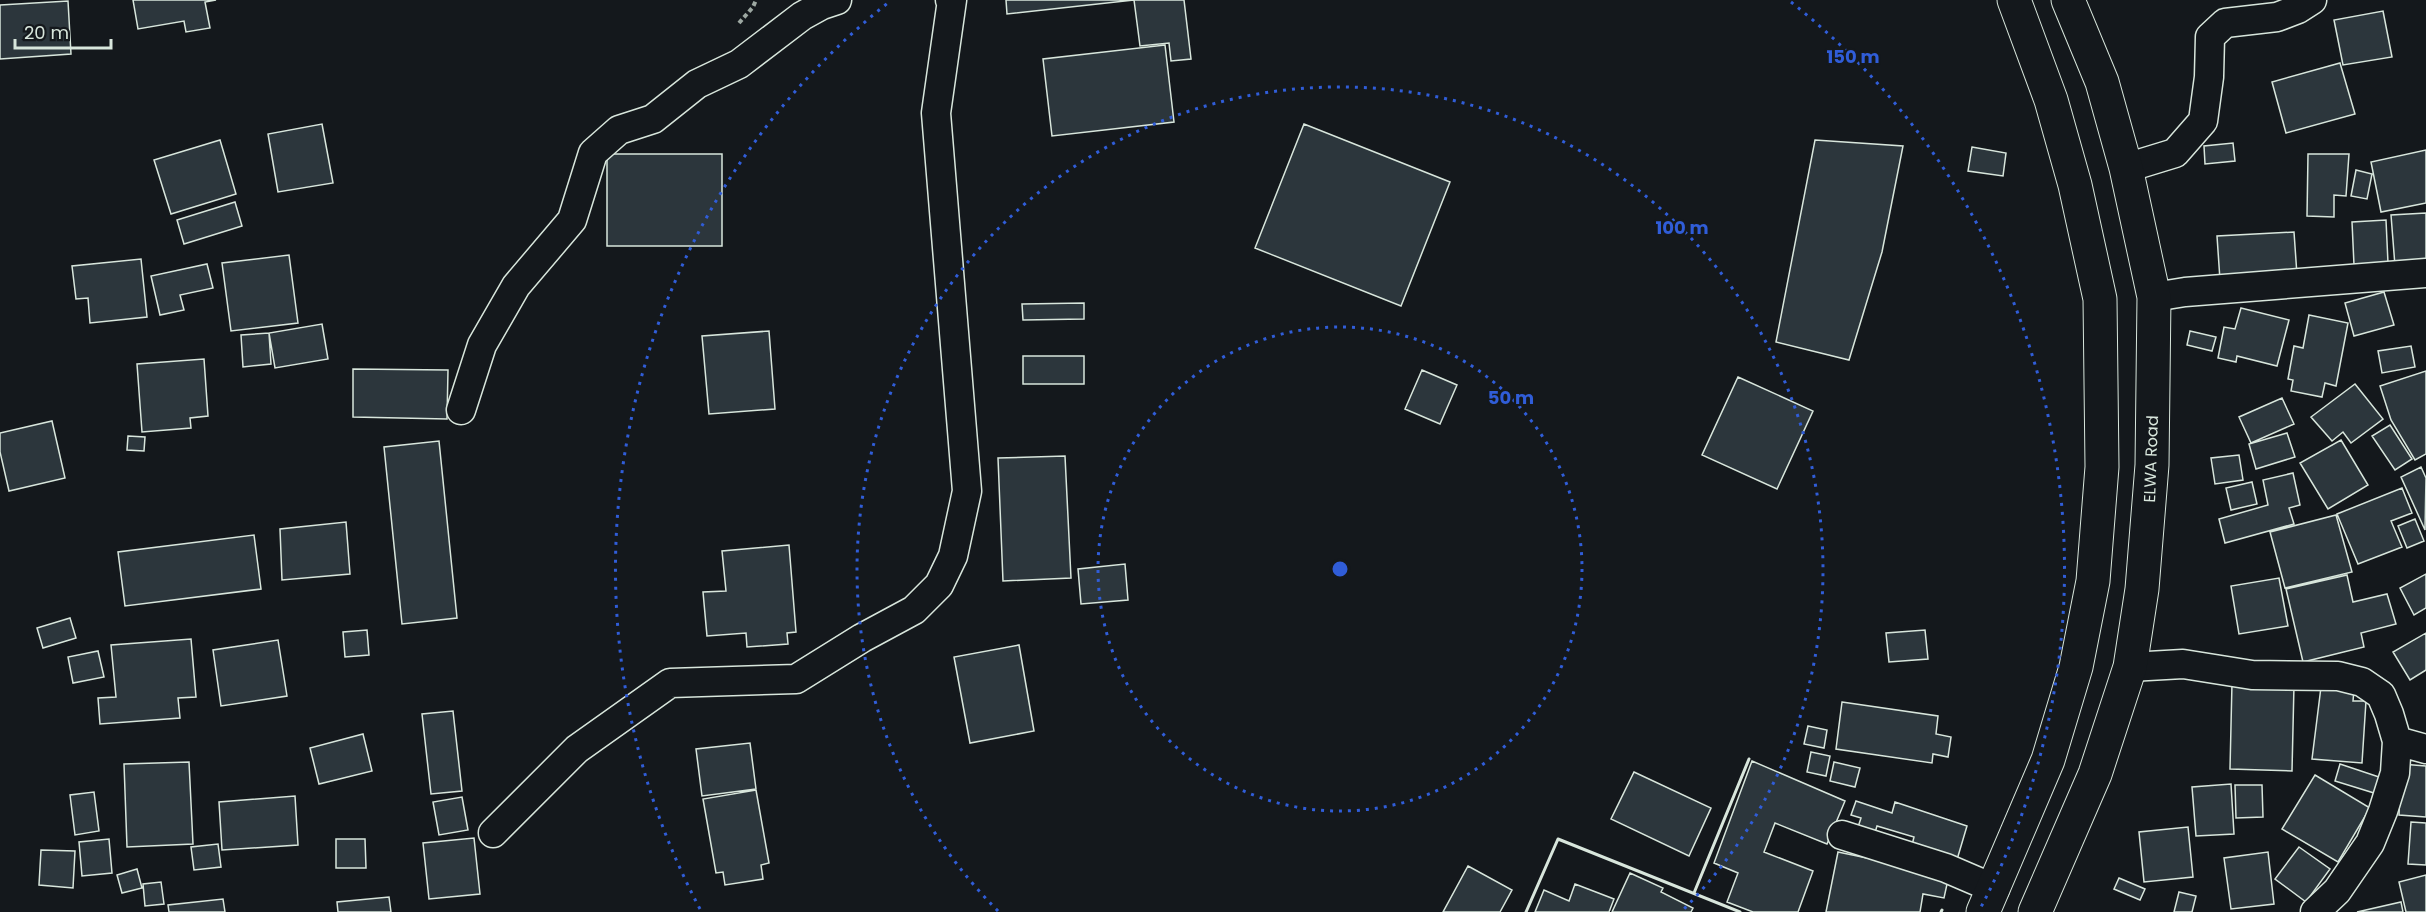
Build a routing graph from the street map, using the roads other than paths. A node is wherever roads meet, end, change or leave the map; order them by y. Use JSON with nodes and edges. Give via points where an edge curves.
{"nodes":[{"id":1,"x":837,"y":0,"type":"edge"},
{"id":2,"x":950,"y":0,"type":"edge"},
{"id":3,"x":2014,"y":0,"type":"edge"},
{"id":4,"x":2068,"y":0,"type":"edge"},
{"id":5,"x":2312,"y":0,"type":"edge"},
{"id":6,"x":2126,"y":168,"type":"junction"},
{"id":7,"x":2426,"y":273,"type":"edge"},
{"id":8,"x":2154,"y":297,"type":"junction"},
{"id":9,"x":461,"y":410,"type":"dead end"},
{"id":10,"x":2130,"y":667,"type":"junction"},
{"id":11,"x":2397,"y":741,"type":"junction"},
{"id":12,"x":2426,"y":749,"type":"edge"},
{"id":13,"x":493,"y":833,"type":"dead end"},
{"id":14,"x":1842,"y":835,"type":"dead end"},
{"id":15,"x":1989,"y":900,"type":"edge"},
{"id":16,"x":2035,"y":912,"type":"edge"},
{"id":17,"x":2315,"y":912,"type":"edge"}],
"edges":[{"from":1,"to":9,"type":"street","via":[[802,16],[739,64],[697,84],[654,119],[619,130],[593,153],[572,220],[516,286],[482,345]]},
{"from":2,"to":13,"type":"street","via":[[936,113],[967,491],[953,556],[939,585],[914,610],[796,679],[670,683],[577,749]]},
{"from":3,"to":15,"type":"main road","via":[[2051,100],[2100,299],[2102,467],[2093,581],[2076,667],[2048,760]]},
{"from":4,"to":6,"type":"main road","name":"ELWA Road","via":[[2102,82]]},
{"from":5,"to":6,"type":"street","via":[[2277,17],[2225,23],[2210,37],[2203,121],[2175,153]]},
{"from":6,"to":8,"type":"main road","name":"ELWA Road"},
{"from":7,"to":8,"type":"street"},
{"from":8,"to":10,"type":"main road","name":"ELWA Road","via":[[2152,465],[2142,589]]},
{"from":10,"to":11,"type":"street","via":[[2183,664],[2252,675],[2338,676],[2362,682],[2381,695]]},
{"from":10,"to":16,"type":"main road","name":"ELWA Road","via":[[2095,774]]},
{"from":11,"to":12,"type":"street"},
{"from":11,"to":17,"type":"street","via":[[2395,773],[2370,843],[2337,891]]},
{"from":14,"to":15,"type":"street","via":[[1946,868]]}]}
